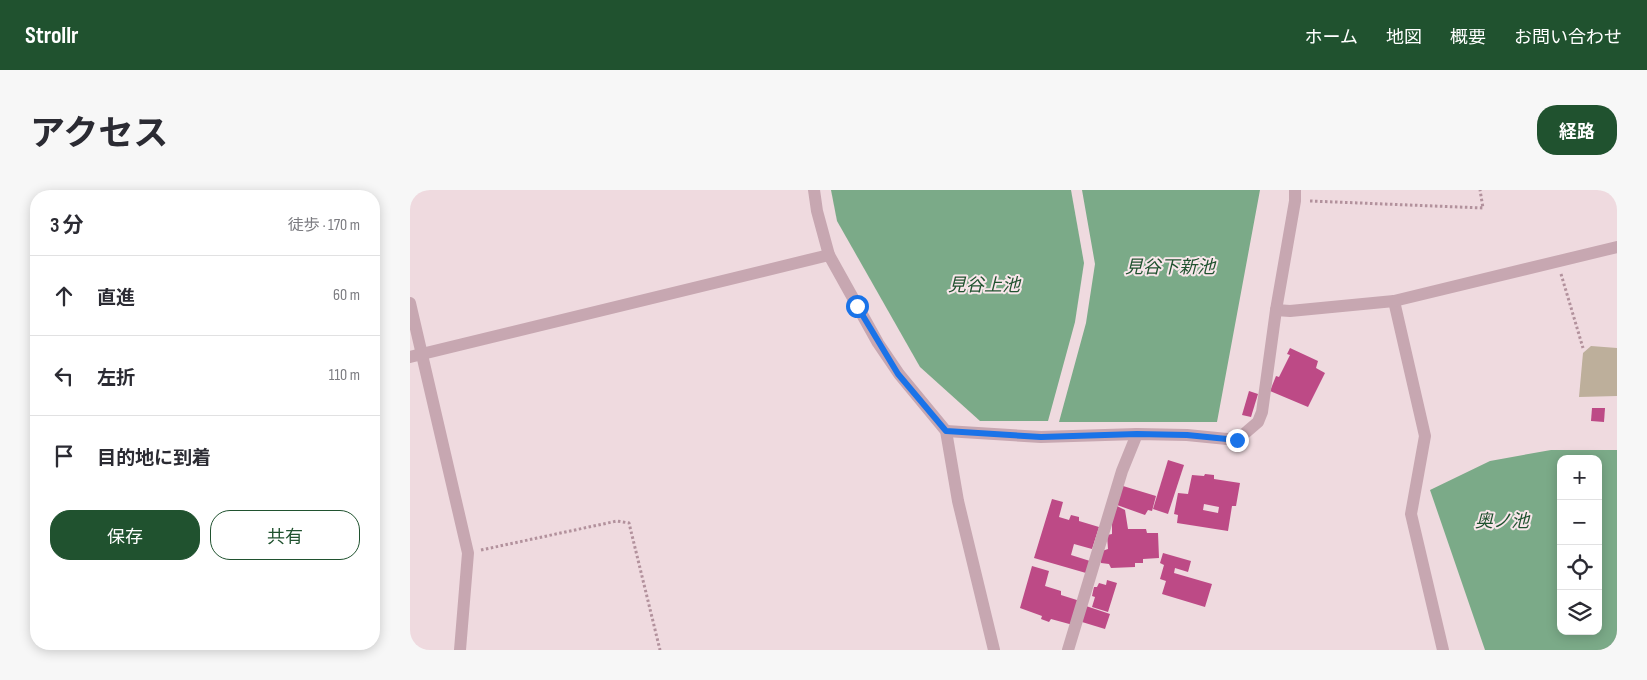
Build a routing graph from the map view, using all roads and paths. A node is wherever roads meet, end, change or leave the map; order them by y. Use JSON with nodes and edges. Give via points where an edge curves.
{"nodes":[{"id":1,"x":814,"y":190,"type":"edge"},
{"id":2,"x":1480,"y":190,"type":"edge"},
{"id":3,"x":1295,"y":195,"type":"edge"},
{"id":4,"x":1617,"y":247,"type":"edge"},
{"id":5,"x":829,"y":255,"type":"junction"},
{"id":6,"x":1558,"y":261,"type":"junction"},
{"id":7,"x":1394,"y":301,"type":"junction"},
{"id":8,"x":410,"y":304,"type":"edge"},
{"id":9,"x":1276,"y":310,"type":"junction"},
{"id":10,"x":1582,"y":348,"type":"dead end"},
{"id":11,"x":416,"y":355,"type":"edge"},
{"id":12,"x":946,"y":431,"type":"junction"},
{"id":13,"x":1137,"y":434,"type":"junction"},
{"id":14,"x":468,"y":552,"type":"junction"},
{"id":15,"x":460,"y":650,"type":"edge"},
{"id":16,"x":660,"y":650,"type":"edge"},
{"id":17,"x":994,"y":650,"type":"edge"},
{"id":18,"x":1068,"y":650,"type":"edge"},
{"id":19,"x":1444,"y":650,"type":"edge"}],
"edges":[{"from":1,"to":5,"type":"street"},
{"from":2,"to":3,"type":"path","via":[[1483,208]]},
{"from":3,"to":9,"type":"street"},
{"from":4,"to":6,"type":"street"},
{"from":5,"to":11,"type":"street"},
{"from":5,"to":12,"type":"street","via":[[898,374]]},
{"from":6,"to":7,"type":"street"},
{"from":6,"to":10,"type":"path"},
{"from":7,"to":9,"type":"street"},
{"from":7,"to":19,"type":"street","via":[[1425,436],[1411,514]]},
{"from":8,"to":11,"type":"street"},
{"from":9,"to":13,"type":"street","via":[[1262,412],[1258,422],[1247,432],[1237,440]]},
{"from":11,"to":14,"type":"street"},
{"from":12,"to":13,"type":"street","via":[[1041,437]]},
{"from":12,"to":17,"type":"street","via":[[958,501]]},
{"from":13,"to":18,"type":"street","via":[[1122,471]]},
{"from":14,"to":15,"type":"street"},
{"from":14,"to":16,"type":"path","via":[[617,521],[629,523]]}]}
